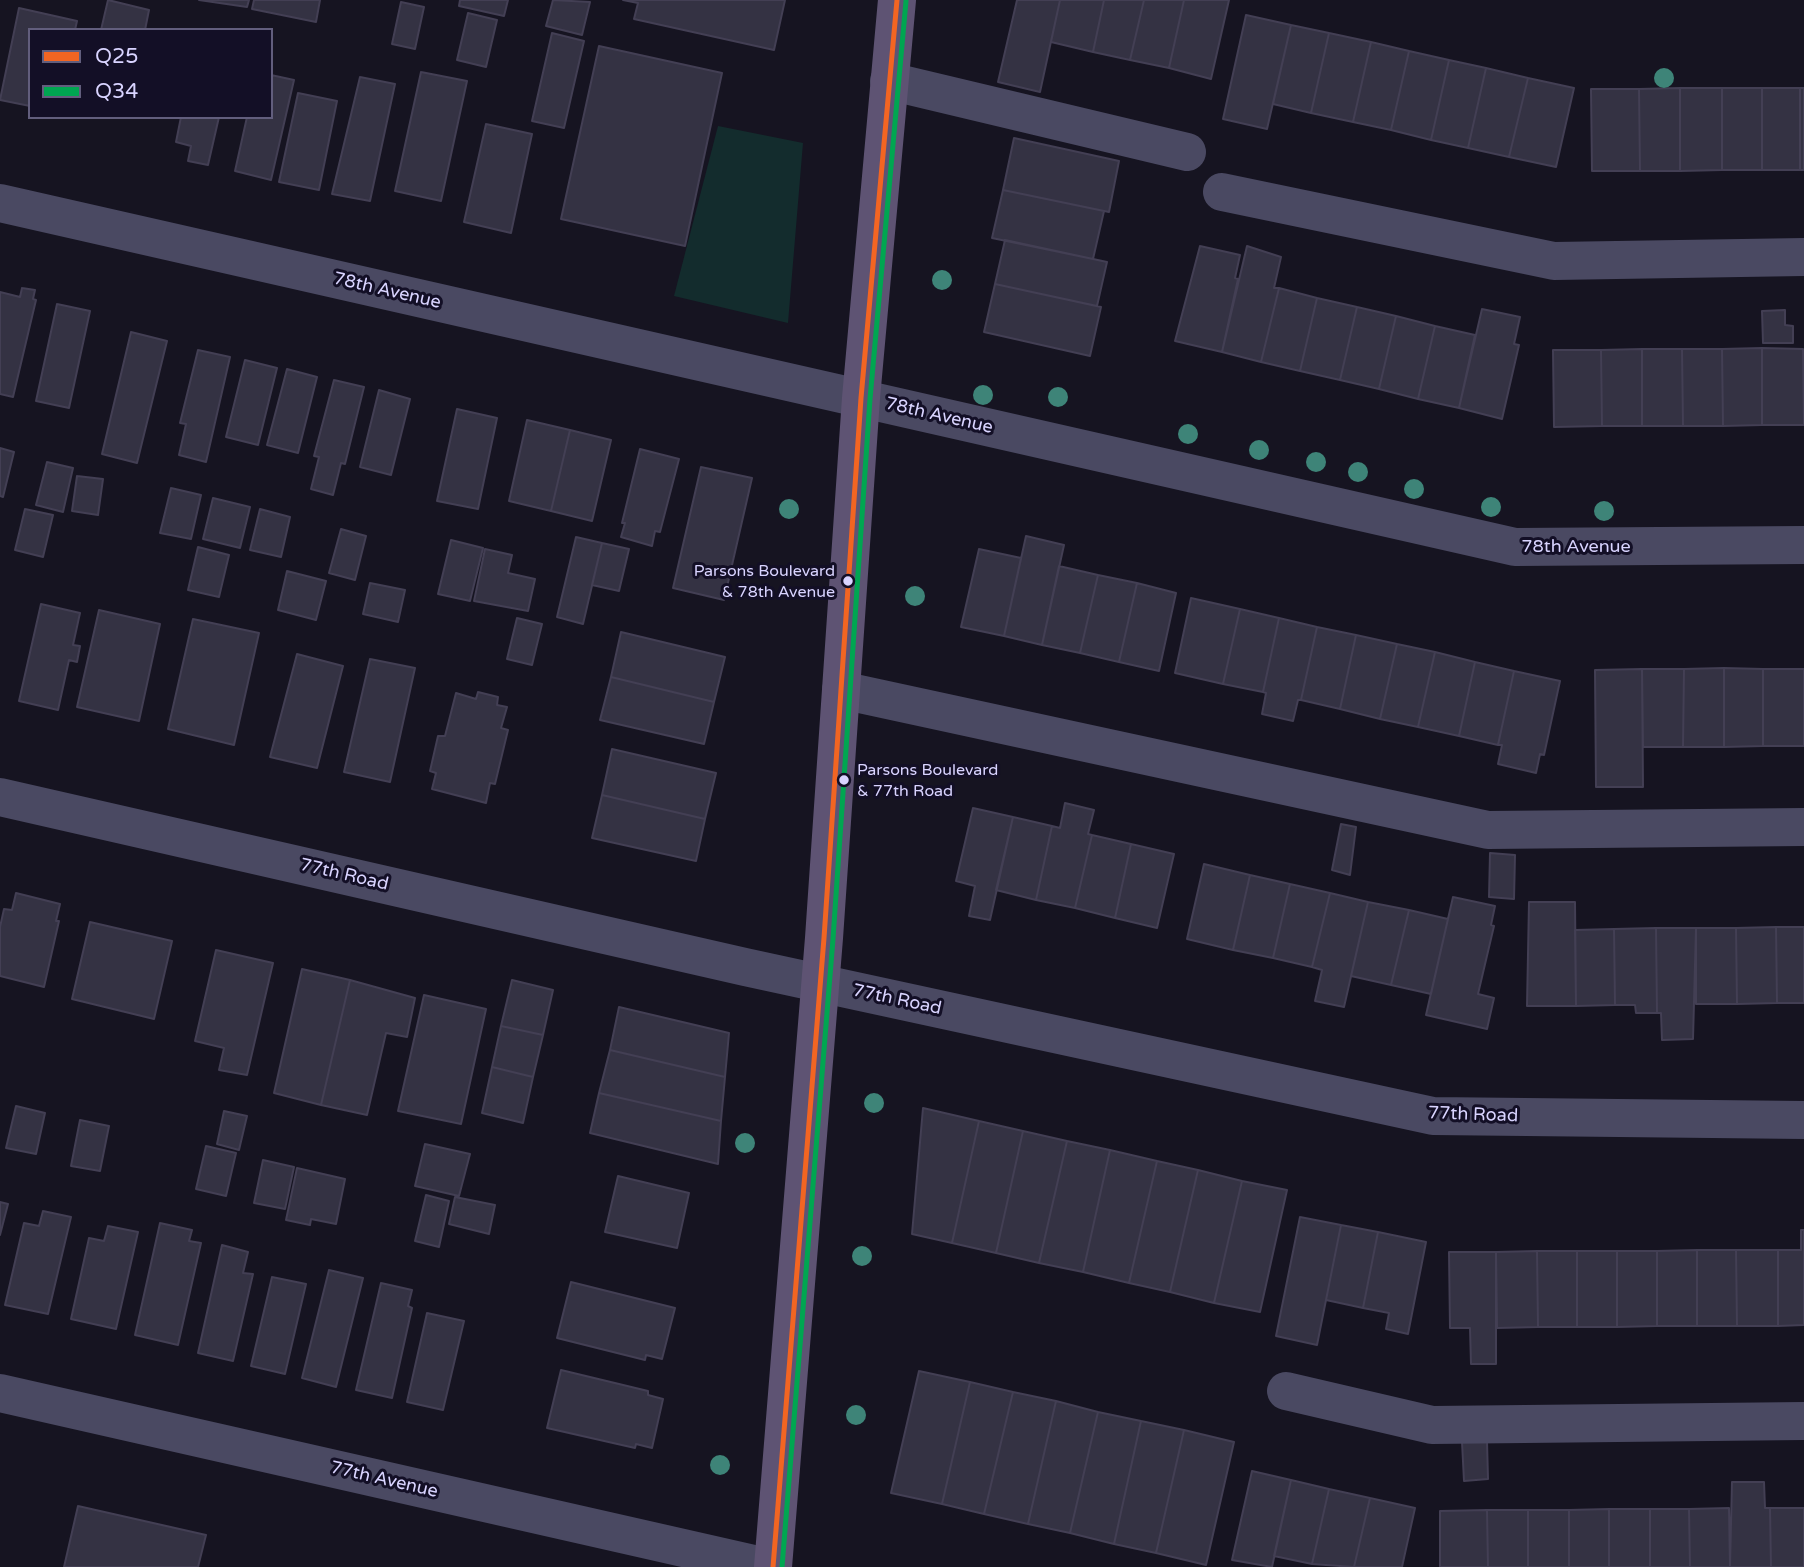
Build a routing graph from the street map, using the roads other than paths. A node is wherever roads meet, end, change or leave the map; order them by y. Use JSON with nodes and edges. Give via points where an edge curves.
{"nodes":[{"id":1,"x":897,"y":0,"type":"edge"},
{"id":2,"x":889,"y":81,"type":"junction"},
{"id":3,"x":1188,"y":152,"type":"dead end"},
{"id":4,"x":1222,"y":192,"type":"dead end"},
{"id":5,"x":0,"y":203,"type":"edge"},
{"id":6,"x":1804,"y":257,"type":"edge"},
{"id":7,"x":861,"y":398,"type":"junction"},
{"id":8,"x":1804,"y":545,"type":"edge"},
{"id":9,"x":841,"y":690,"type":"junction"},
{"id":10,"x":0,"y":797,"type":"edge"},
{"id":11,"x":1804,"y":827,"type":"edge"},
{"id":12,"x":820,"y":983,"type":"junction"},
{"id":13,"x":1804,"y":1120,"type":"edge"},
{"id":14,"x":1286,"y":1391,"type":"dead end"},
{"id":15,"x":0,"y":1393,"type":"edge"},
{"id":16,"x":1804,"y":1422,"type":"edge"},
{"id":17,"x":767,"y":1567,"type":"edge"},
{"id":18,"x":773,"y":1567,"type":"edge"}],
"edges":[{"from":1,"to":2,"type":"main road"},
{"from":2,"to":3,"type":"street"},
{"from":2,"to":7,"type":"main road"},
{"from":4,"to":6,"type":"street","via":[[1554,261]]},
{"from":5,"to":7,"type":"street","name":"78th Avenue"},
{"from":7,"to":8,"type":"street","name":"78th Avenue","via":[[1515,547]]},
{"from":7,"to":9,"type":"main road"},
{"from":9,"to":11,"type":"street","via":[[1488,830]]},
{"from":9,"to":12,"type":"main road"},
{"from":10,"to":12,"type":"street","name":"77th Road"},
{"from":12,"to":13,"type":"street","name":"77th Road","via":[[1433,1116]]},
{"from":12,"to":18,"type":"main road"},
{"from":14,"to":16,"type":"street","via":[[1432,1425]]},
{"from":15,"to":17,"type":"street","name":"77th Avenue"}]}
